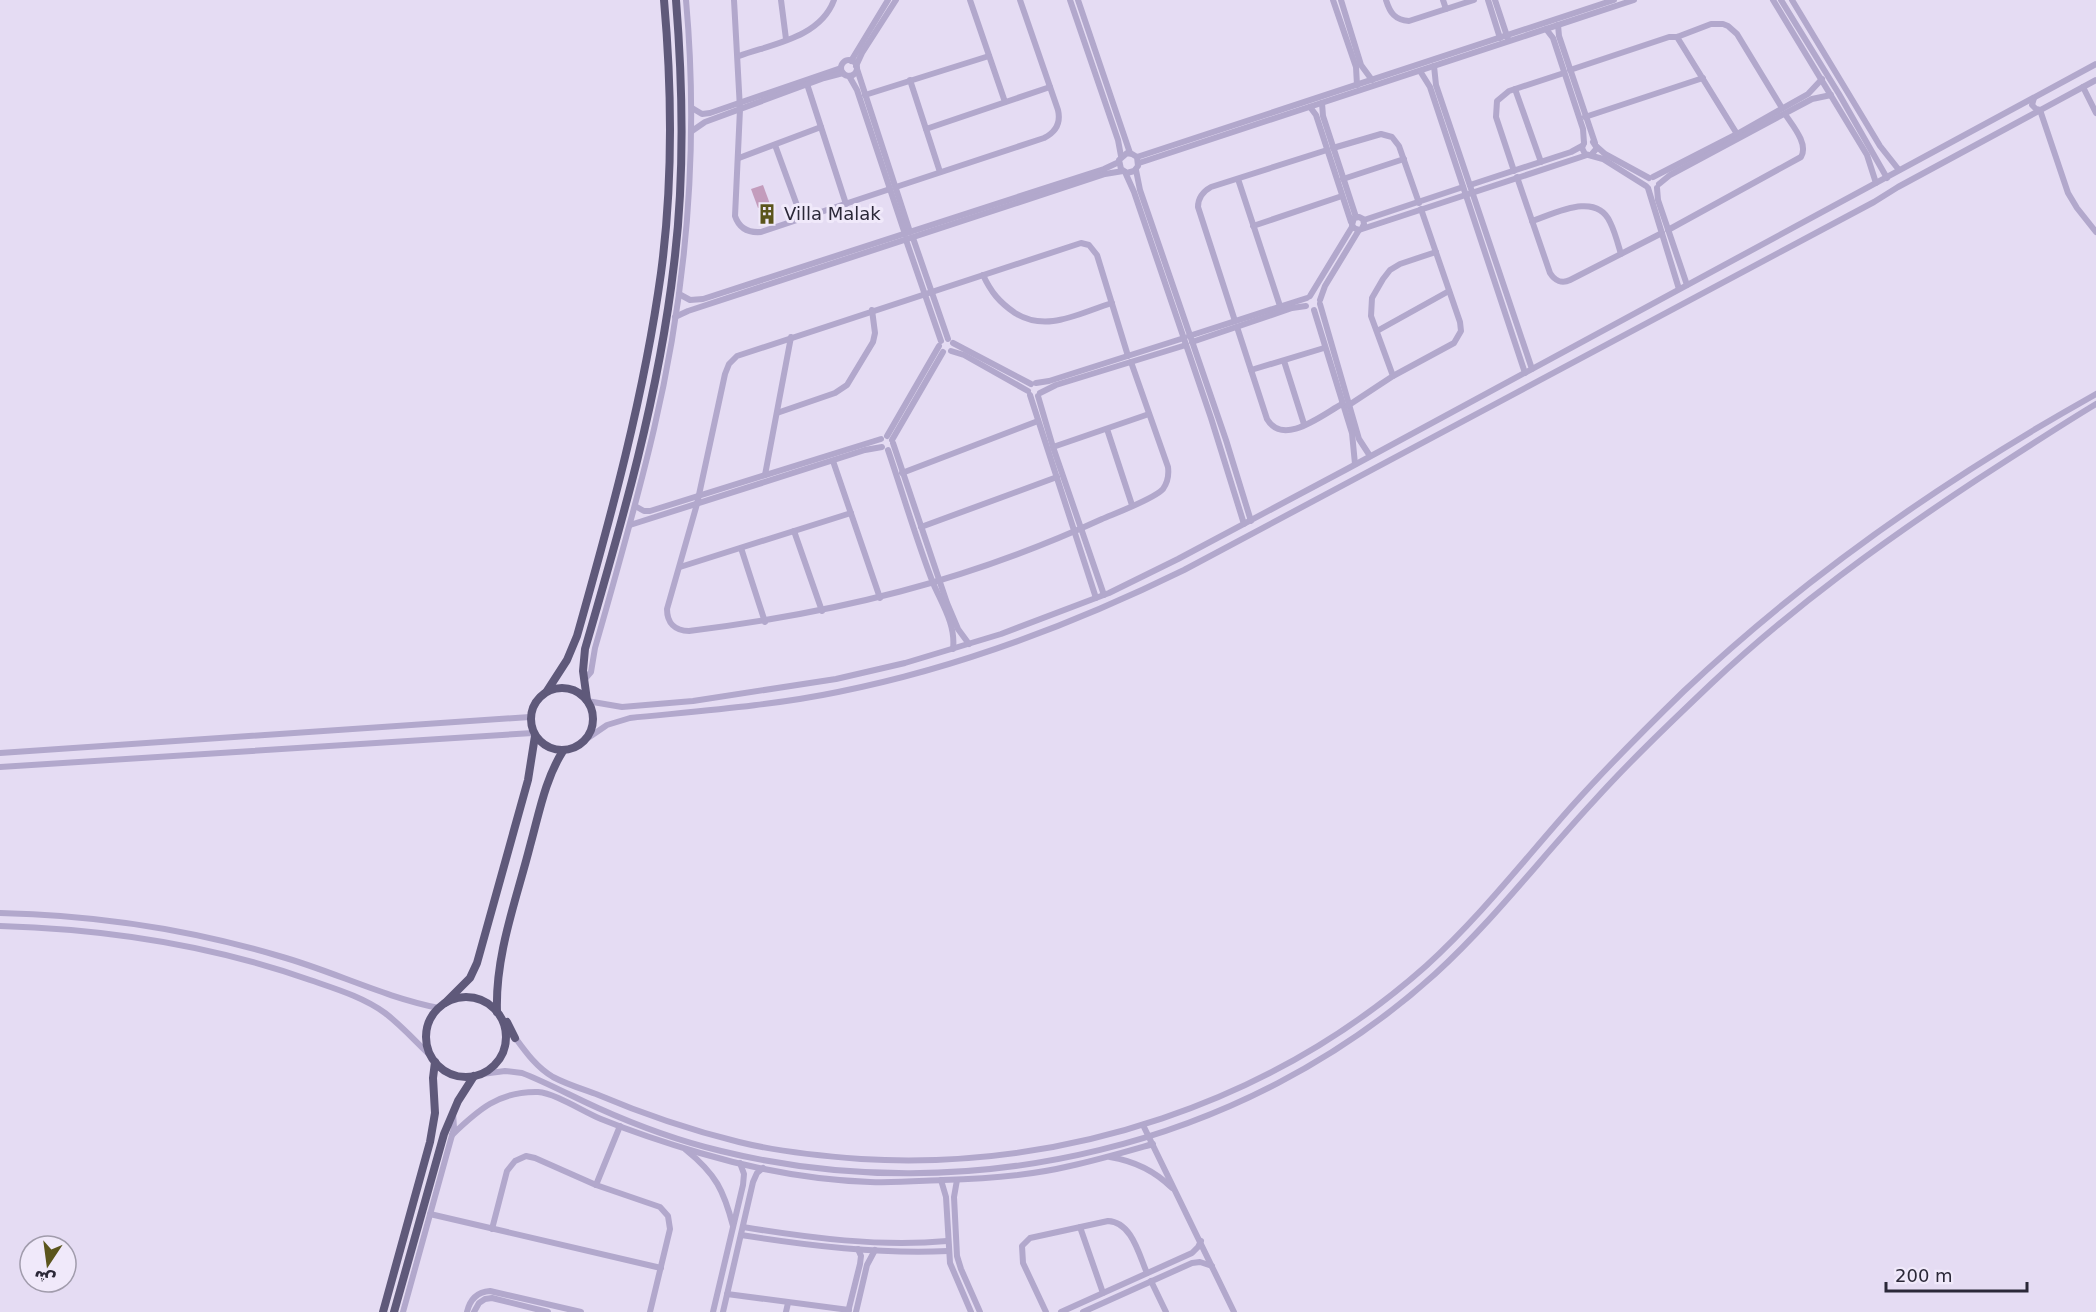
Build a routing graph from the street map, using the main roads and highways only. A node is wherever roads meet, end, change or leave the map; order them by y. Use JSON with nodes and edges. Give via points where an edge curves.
{"nodes":[{"id":1,"x":664,"y":0,"type":"edge"},
{"id":2,"x":676,"y":0,"type":"edge"},
{"id":3,"x":547,"y":691,"type":"junction"},
{"id":4,"x":587,"y":701,"type":"junction"},
{"id":5,"x":534,"y":734,"type":"junction"},
{"id":6,"x":562,"y":751,"type":"junction"},
{"id":7,"x":497,"y":989,"type":"junction"},
{"id":8,"x":442,"y":1006,"type":"junction"},
{"id":9,"x":497,"y":1012,"type":"junction"},
{"id":10,"x":515,"y":1038,"type":"road end"},
{"id":11,"x":434,"y":1060,"type":"junction"},
{"id":12,"x":478,"y":1075,"type":"junction"},
{"id":13,"x":434,"y":1119,"type":"junction"},
{"id":14,"x":448,"y":1123,"type":"junction"},
{"id":15,"x":383,"y":1312,"type":"edge"},
{"id":16,"x":394,"y":1312,"type":"edge"}],
"edges":[{"from":1,"to":3,"type":"main road","via":[[668,184],[651,339],[634,425],[577,636]]},
{"from":2,"to":4,"type":"main road","via":[[682,131],[675,256],[631,510],[585,649]]},
{"from":3,"to":4,"type":"main road","via":[[566,688]]},
{"from":3,"to":5,"type":"main road","via":[[535,702],[530,717]]},
{"from":4,"to":6,"type":"main road","via":[[593,724],[585,740]]},
{"from":5,"to":6,"type":"main road","via":[[547,747]]},
{"from":5,"to":8,"type":"main road","via":[[528,780],[477,963],[470,978]]},
{"from":6,"to":7,"type":"main road","via":[[542,803],[507,932]]},
{"from":7,"to":9,"type":"main road"},
{"from":7,"to":10,"type":"main road"},
{"from":8,"to":9,"type":"main road","via":[[458,998],[472,998],[486,1002]]},
{"from":8,"to":11,"type":"main road","via":[[427,1028],[426,1043]]},
{"from":9,"to":12,"type":"main road","via":[[505,1026],[506,1042],[495,1064]]},
{"from":11,"to":12,"type":"main road","via":[[453,1074]]},
{"from":11,"to":13,"type":"main road"},
{"from":12,"to":14,"type":"main road"},
{"from":13,"to":14,"type":"main road"},
{"from":13,"to":15,"type":"main road"},
{"from":14,"to":16,"type":"main road"}]}
